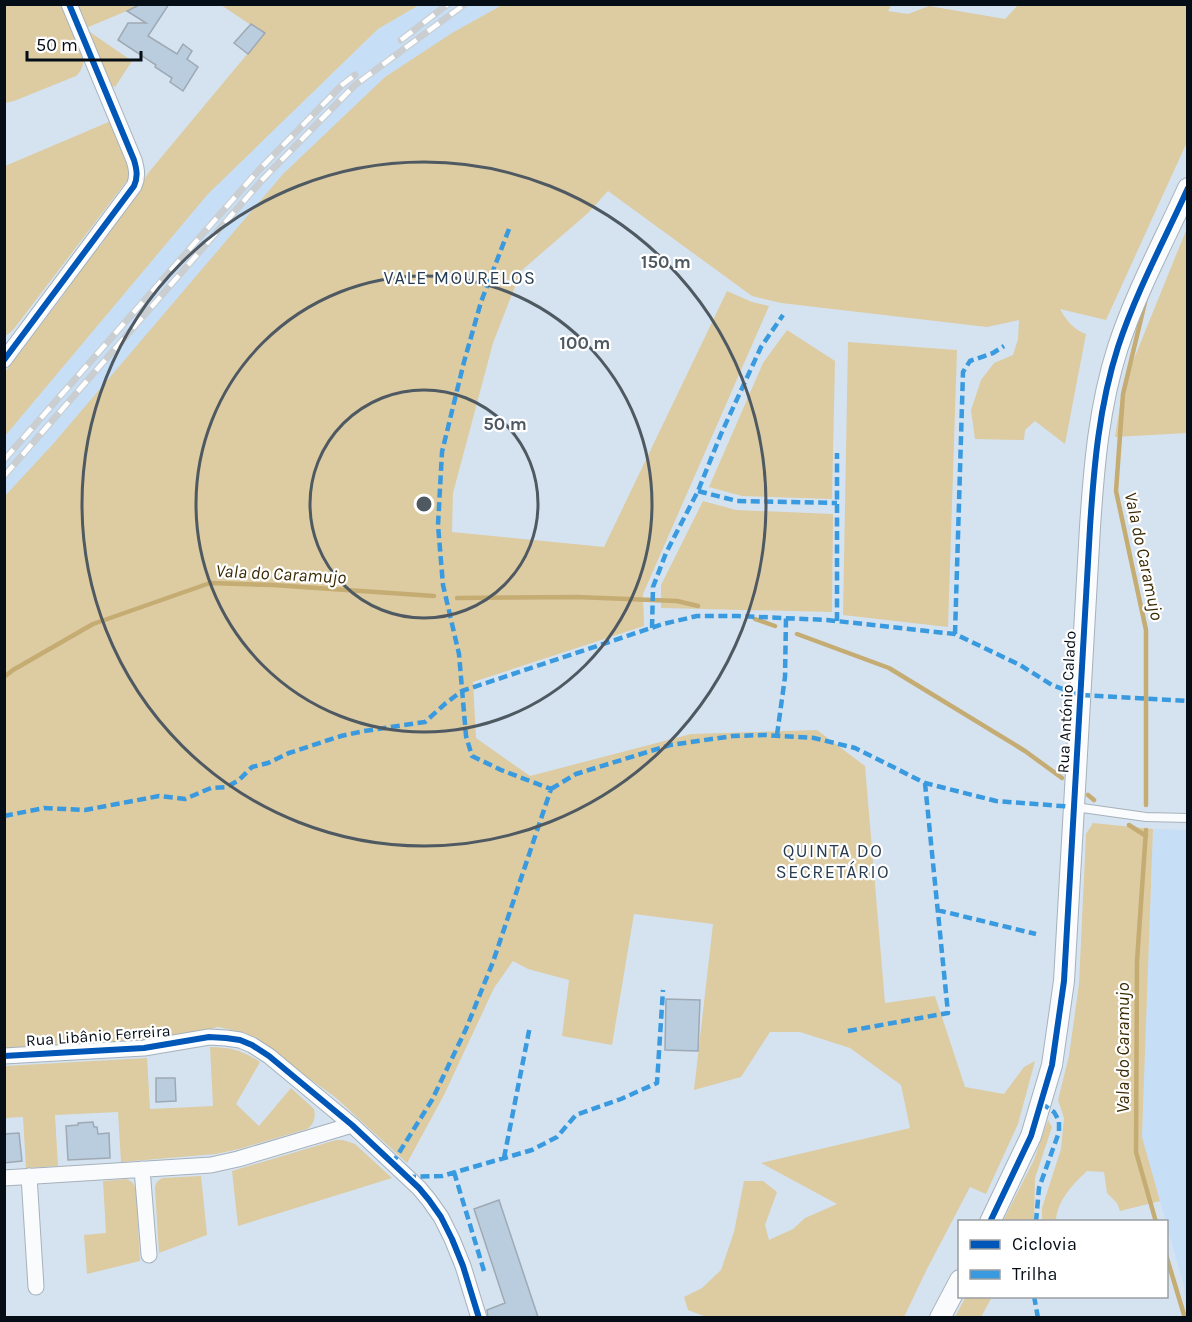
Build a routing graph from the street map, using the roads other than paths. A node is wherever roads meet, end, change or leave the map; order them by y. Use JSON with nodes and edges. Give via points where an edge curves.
{"nodes":[{"id":1,"x":69,"y":4,"type":"edge"},
{"id":2,"x":1188,"y":188,"type":"edge"},
{"id":3,"x":6,"y":355,"type":"edge"},
{"id":4,"x":1074,"y":807,"type":"junction"},
{"id":5,"x":1188,"y":818,"type":"edge"},
{"id":6,"x":4,"y":1056,"type":"edge"},
{"id":7,"x":352,"y":1125,"type":"junction"},
{"id":8,"x":142,"y":1169,"type":"junction"},
{"id":9,"x":29,"y":1176,"type":"junction"},
{"id":10,"x":4,"y":1178,"type":"edge"},
{"id":11,"x":990,"y":1220,"type":"edge"},
{"id":12,"x":149,"y":1255,"type":"dead end"},
{"id":13,"x":958,"y":1284,"type":"edge"},
{"id":14,"x":36,"y":1287,"type":"dead end"},
{"id":15,"x":479,"y":1317,"type":"edge"},
{"id":16,"x":940,"y":1317,"type":"edge"}],
"edges":[{"from":1,"to":3,"type":"street","via":[[138,170],[137,179]]},
{"from":2,"to":4,"type":"street","name":"Rua António Calado","via":[[1129,317],[1100,421]]},
{"from":4,"to":5,"type":"lane","via":[[1146,817]]},
{"from":4,"to":11,"type":"street","name":"Rua António Calado","via":[[1064,981],[1052,1065],[1031,1136]]},
{"from":6,"to":7,"type":"street","name":"Rua Libânio Ferreira","via":[[144,1048],[209,1037],[240,1040],[269,1056]]},
{"from":7,"to":8,"type":"street","via":[[225,1162]]},
{"from":7,"to":15,"type":"street","name":"Rua Libânio Ferreira","via":[[419,1188],[441,1217],[464,1266]]},
{"from":8,"to":9,"type":"street"},
{"from":8,"to":12,"type":"street"},
{"from":9,"to":10,"type":"street"},
{"from":9,"to":14,"type":"street"},
{"from":13,"to":16,"type":"street"}]}
